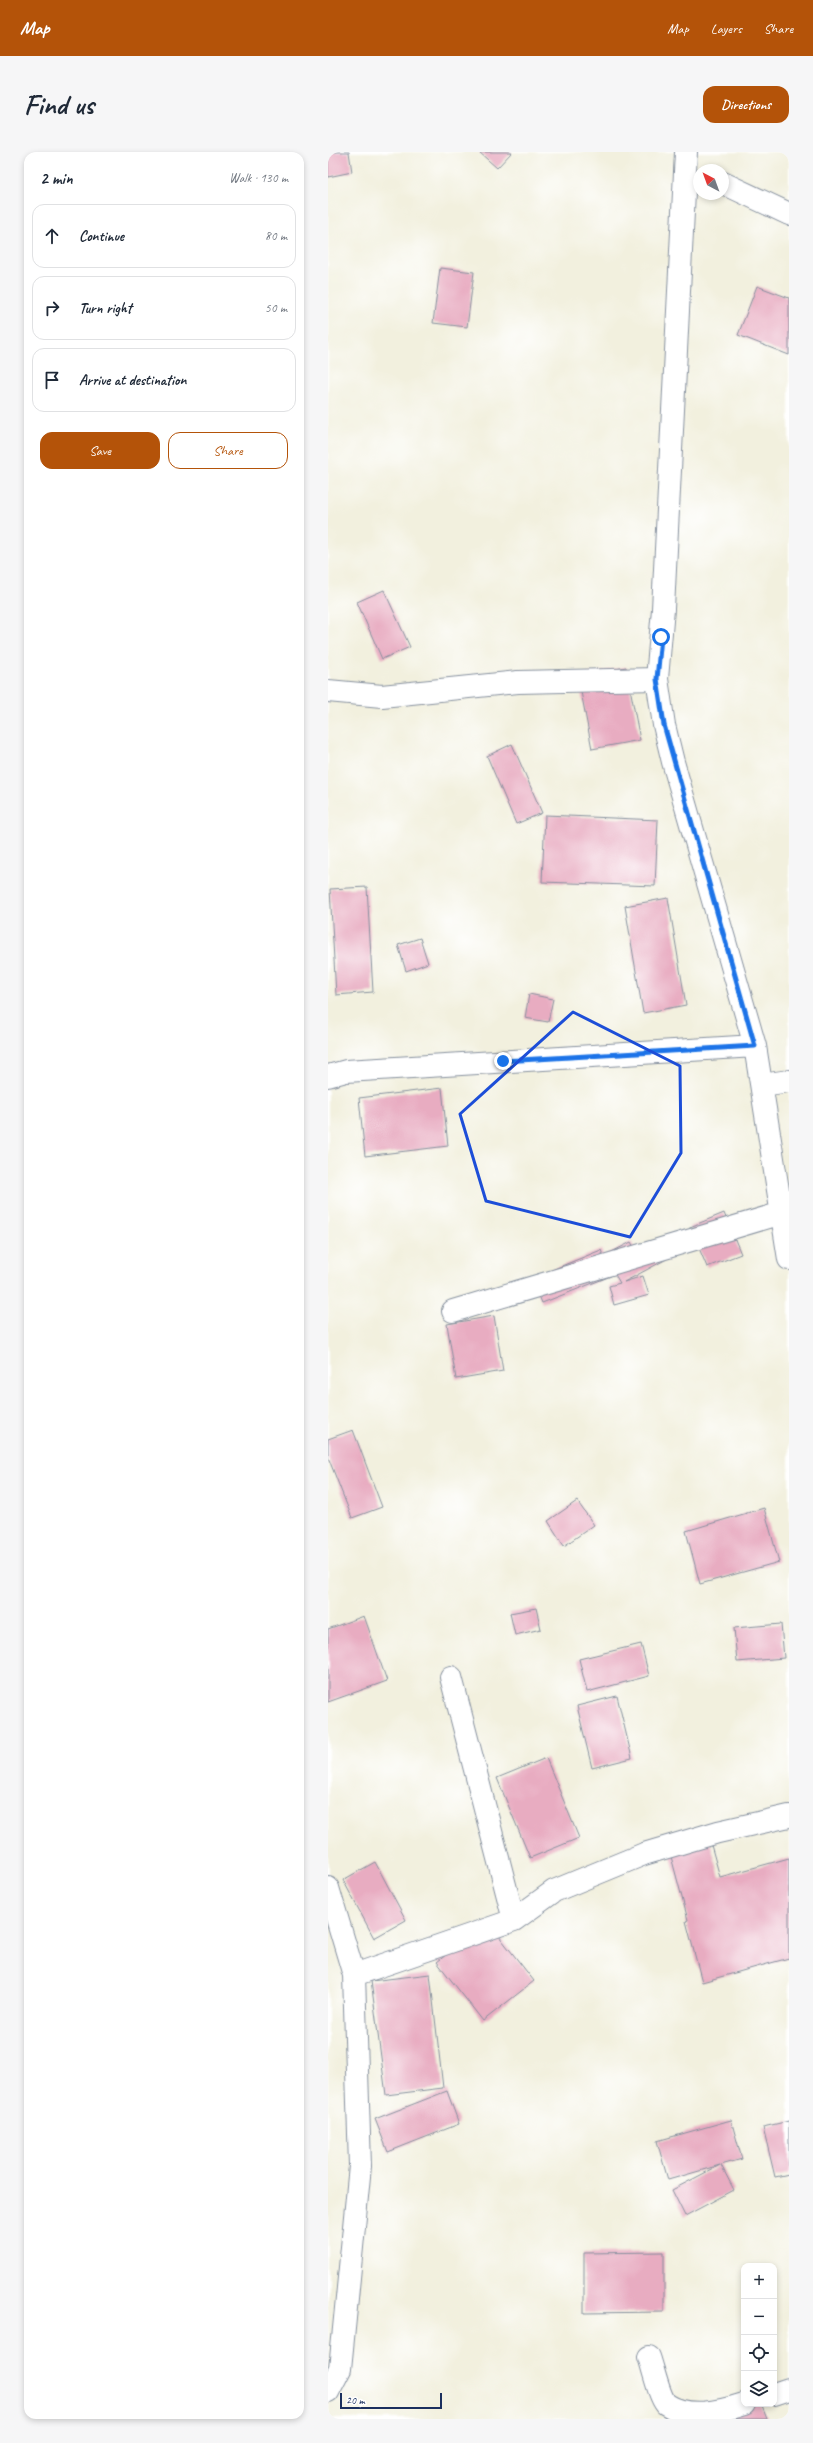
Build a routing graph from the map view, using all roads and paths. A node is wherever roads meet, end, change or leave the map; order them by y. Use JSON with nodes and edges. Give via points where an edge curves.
{"nodes":[{"id":1,"x":690,"y":164,"type":"edge"},
{"id":2,"x":729,"y":186,"type":"edge"},
{"id":3,"x":789,"y":214,"type":"edge"},
{"id":4,"x":657,"y":679,"type":"junction"},
{"id":5,"x":328,"y":690,"type":"edge"},
{"id":6,"x":755,"y":1046,"type":"junction"},
{"id":7,"x":328,"y":1076,"type":"edge"},
{"id":8,"x":789,"y":1081,"type":"edge"},
{"id":9,"x":762,"y":1085,"type":"junction"},
{"id":10,"x":782,"y":1213,"type":"junction"},
{"id":11,"x":789,"y":1259,"type":"edge"},
{"id":12,"x":453,"y":1311,"type":"dead end"},
{"id":13,"x":451,"y":1677,"type":"dead end"},
{"id":14,"x":789,"y":1816,"type":"edge"},
{"id":15,"x":328,"y":1891,"type":"edge"},
{"id":16,"x":514,"y":1920,"type":"junction"},
{"id":17,"x":354,"y":1975,"type":"junction"},
{"id":18,"x":650,"y":2357,"type":"dead end"},
{"id":19,"x":789,"y":2389,"type":"edge"},
{"id":20,"x":328,"y":2392,"type":"edge"},
{"id":21,"x":777,"y":2393,"type":"edge"},
{"id":22,"x":741,"y":2405,"type":"edge"}],
"edges":[{"from":1,"to":4,"type":"street"},
{"from":2,"to":3,"type":"street"},
{"from":4,"to":5,"type":"street","via":[[518,682],[382,696]]},
{"from":4,"to":6,"type":"street","via":[[664,725]]},
{"from":6,"to":7,"type":"street","via":[[346,1071]]},
{"from":6,"to":9,"type":"street"},
{"from":8,"to":9,"type":"street"},
{"from":9,"to":10,"type":"street"},
{"from":10,"to":11,"type":"street"},
{"from":10,"to":12,"type":"street"},
{"from":13,"to":16,"type":"street"},
{"from":14,"to":16,"type":"street","via":[[718,1832],[644,1854],[554,1890]]},
{"from":15,"to":17,"type":"street"},
{"from":16,"to":17,"type":"street"},
{"from":17,"to":20,"type":"street","via":[[360,2166],[340,2369]]},
{"from":18,"to":22,"type":"street","via":[[665,2403],[679,2413],[697,2419]]},
{"from":19,"to":21,"type":"street"}]}
